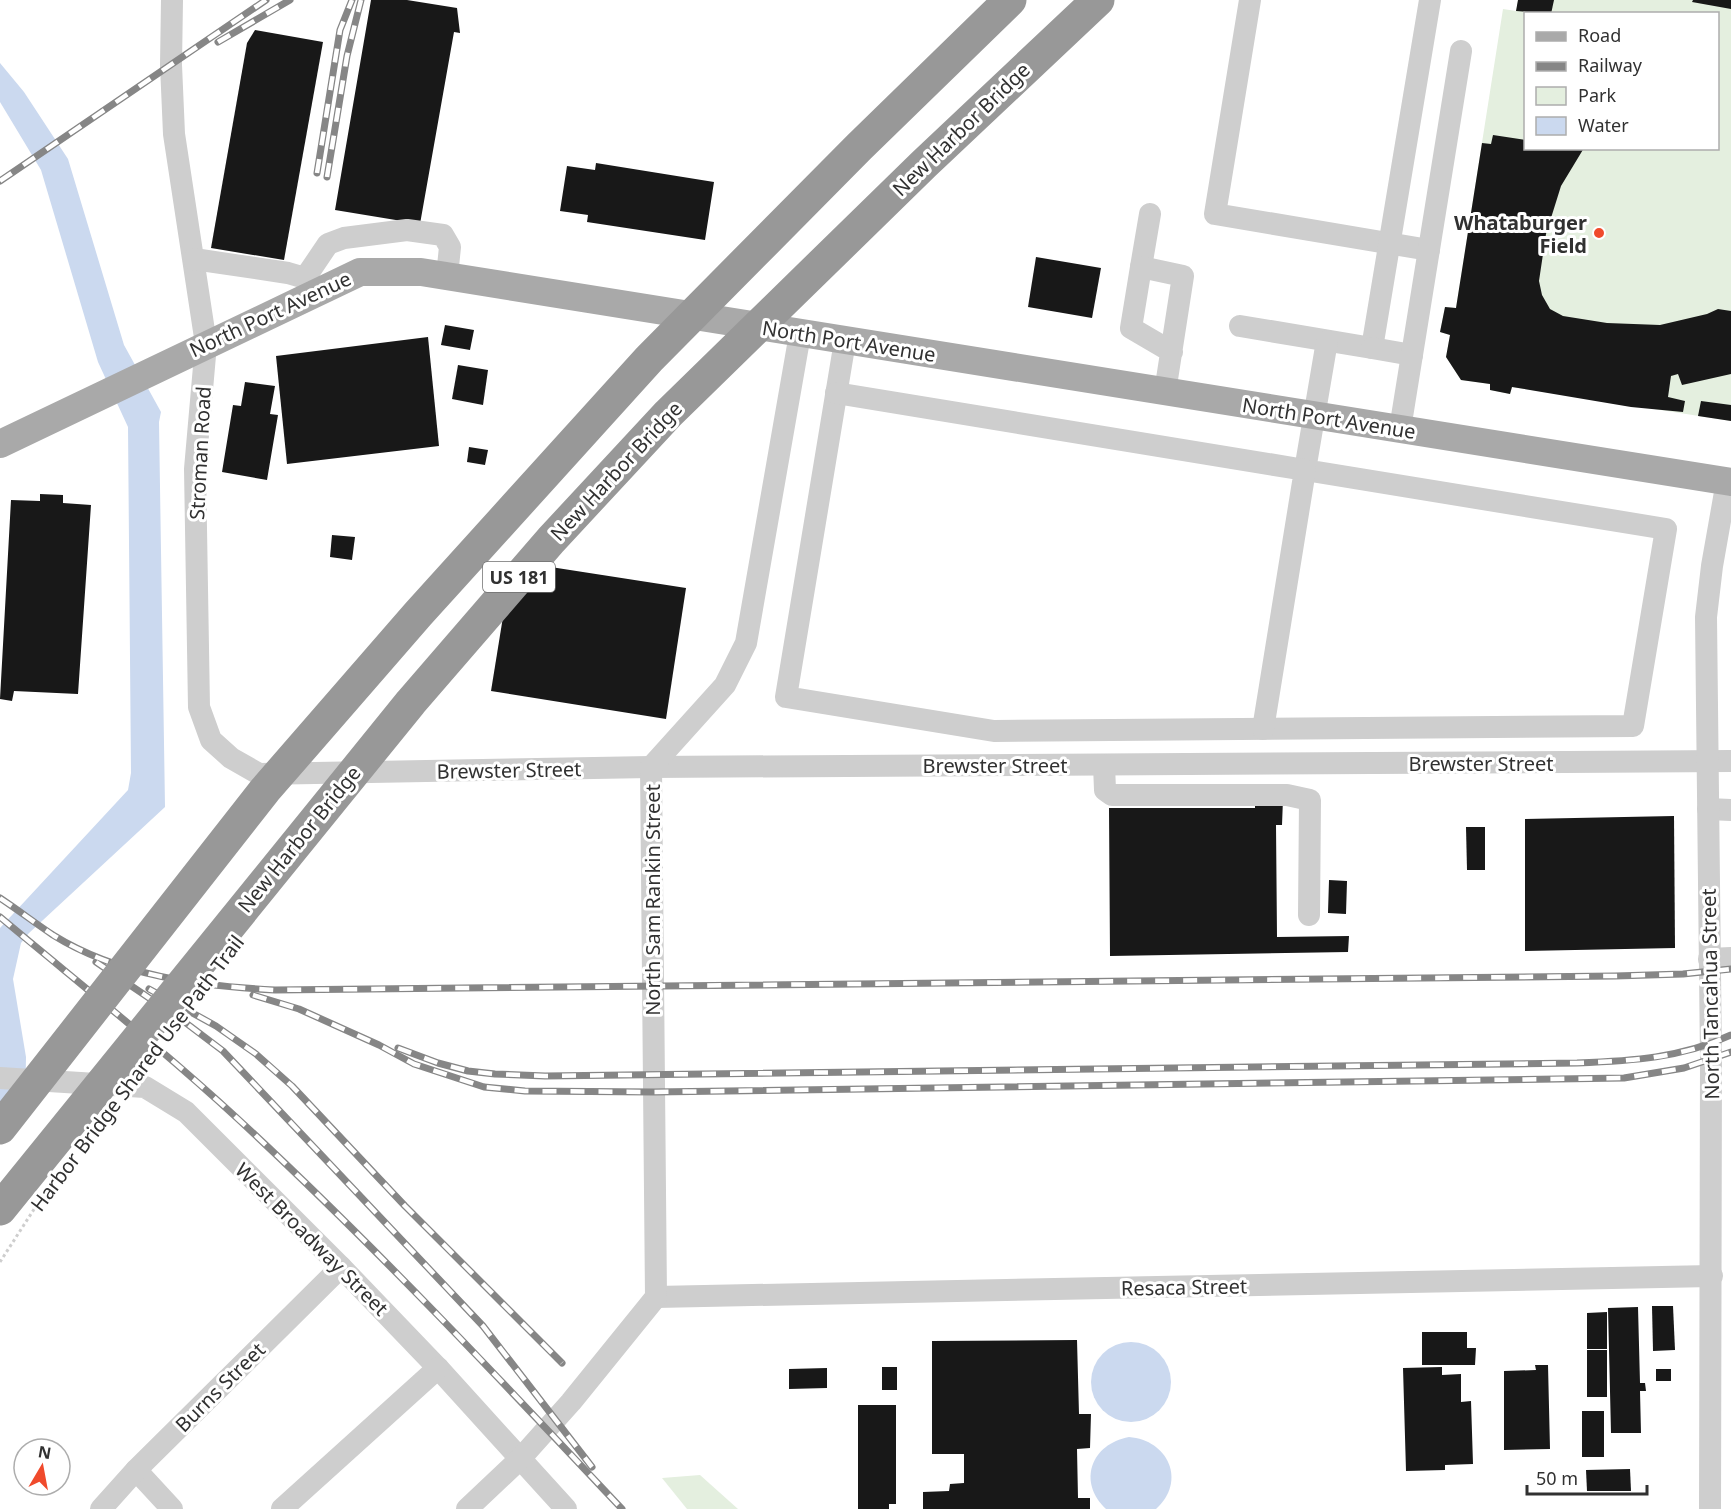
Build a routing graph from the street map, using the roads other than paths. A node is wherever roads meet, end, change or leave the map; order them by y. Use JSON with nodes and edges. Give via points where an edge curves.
{"nodes":[{"id":1,"x":172,"y":0,"type":"edge"},
{"id":2,"x":1010,"y":0,"type":"edge"},
{"id":3,"x":1098,"y":0,"type":"edge"},
{"id":4,"x":1250,"y":0,"type":"edge"},
{"id":5,"x":1430,"y":0,"type":"edge"},
{"id":6,"x":1461,"y":51,"type":"dead end"},
{"id":7,"x":1150,"y":214,"type":"dead end"},
{"id":8,"x":1389,"y":243,"type":"junction"},
{"id":9,"x":1429,"y":250,"type":"junction"},
{"id":10,"x":194,"y":259,"type":"junction"},
{"id":11,"x":1141,"y":267,"type":"junction"},
{"id":12,"x":447,"y":276,"type":"junction"},
{"id":13,"x":311,"y":285,"type":"junction"},
{"id":14,"x":1240,"y":326,"type":"dead end"},
{"id":15,"x":800,"y":334,"type":"junction"},
{"id":16,"x":1327,"y":340,"type":"junction"},
{"id":17,"x":845,"y":341,"type":"junction"},
{"id":18,"x":206,"y":344,"type":"junction"},
{"id":19,"x":1372,"y":348,"type":"junction"},
{"id":20,"x":1172,"y":352,"type":"junction"},
{"id":21,"x":1412,"y":355,"type":"junction"},
{"id":22,"x":1165,"y":392,"type":"junction"},
{"id":23,"x":836,"y":393,"type":"junction"},
{"id":24,"x":1314,"y":415,"type":"junction"},
{"id":25,"x":1400,"y":429,"type":"junction"},
{"id":26,"x":0,"y":444,"type":"edge"},
{"id":27,"x":1305,"y":470,"type":"junction"},
{"id":28,"x":1729,"y":481,"type":"edge"},
{"id":29,"x":1263,"y":729,"type":"junction"},
{"id":30,"x":1731,"y":761,"type":"edge"},
{"id":31,"x":1708,"y":762,"type":"junction"},
{"id":32,"x":1104,"y":765,"type":"junction"},
{"id":33,"x":651,"y":767,"type":"junction"},
{"id":34,"x":259,"y":774,"type":"joint"},
{"id":35,"x":1708,"y":809,"type":"junction"},
{"id":36,"x":1731,"y":810,"type":"edge"},
{"id":37,"x":1309,"y":915,"type":"dead end"},
{"id":38,"x":1720,"y":958,"type":"edge"},
{"id":39,"x":0,"y":1078,"type":"edge"},
{"id":40,"x":0,"y":1128,"type":"edge"},
{"id":41,"x":0,"y":1209,"type":"edge"},
{"id":42,"x":341,"y":1267,"type":"junction"},
{"id":43,"x":1712,"y":1276,"type":"junction"},
{"id":44,"x":656,"y":1297,"type":"junction"},
{"id":45,"x":438,"y":1368,"type":"junction"},
{"id":46,"x":520,"y":1459,"type":"junction"},
{"id":47,"x":136,"y":1470,"type":"junction"},
{"id":48,"x":100,"y":1509,"type":"edge"},
{"id":49,"x":172,"y":1509,"type":"edge"},
{"id":50,"x":282,"y":1509,"type":"edge"},
{"id":51,"x":467,"y":1509,"type":"edge"},
{"id":52,"x":566,"y":1509,"type":"edge"},
{"id":53,"x":1710,"y":1509,"type":"edge"}],
"edges":[{"from":1,"to":10,"type":"street","name":"Stroman Road","via":[[174,134]]},
{"from":2,"to":40,"type":"highway","number":"US 181","bridge":true,"via":[[649,358],[418,614],[265,790]]},
{"from":3,"to":41,"type":"highway","name":"New Harbor Bridge","number":"US 181","bridge":true,"via":[[668,414],[551,540],[411,702]]},
{"from":4,"to":8,"type":"street","via":[[1215,214]]},
{"from":5,"to":8,"type":"street"},
{"from":6,"to":9,"type":"street"},
{"from":7,"to":11,"type":"street"},
{"from":8,"to":9,"type":"street"},
{"from":8,"to":19,"type":"street"},
{"from":9,"to":21,"type":"street"},
{"from":10,"to":13,"type":"street","via":[[288,273]]},
{"from":10,"to":18,"type":"street","name":"Stroman Road"},
{"from":11,"to":20,"type":"street","via":[[1131,328]]},
{"from":11,"to":20,"type":"street","via":[[1183,276]]},
{"from":12,"to":13,"type":"main road","name":"North Port Avenue","via":[[360,272]]},
{"from":12,"to":13,"type":"street","via":[[450,247],[443,235],[406,230],[344,238],[328,244]]},
{"from":12,"to":15,"type":"main road","name":"North Port Avenue"},
{"from":13,"to":18,"type":"main road","name":"North Port Avenue"},
{"from":14,"to":16,"type":"street"},
{"from":15,"to":17,"type":"main road","name":"North Port Avenue"},
{"from":15,"to":33,"type":"street","name":"North Sam Rankin Street","via":[[746,643],[725,685]]},
{"from":16,"to":19,"type":"street"},
{"from":16,"to":24,"type":"street"},
{"from":17,"to":22,"type":"main road","name":"North Port Avenue"},
{"from":17,"to":23,"type":"street"},
{"from":18,"to":26,"type":"main road","name":"North Port Avenue"},
{"from":18,"to":34,"type":"street","name":"Stroman Road","via":[[195,469],[199,707],[211,740],[231,758]]},
{"from":19,"to":21,"type":"street"},
{"from":20,"to":22,"type":"street"},
{"from":21,"to":25,"type":"street"},
{"from":22,"to":24,"type":"main road","name":"North Port Avenue"},
{"from":23,"to":27,"type":"street"},
{"from":23,"to":29,"type":"street","via":[[786,697],[994,731]]},
{"from":24,"to":25,"type":"main road","name":"North Port Avenue"},
{"from":24,"to":27,"type":"street"},
{"from":25,"to":28,"type":"main road","name":"North Port Avenue"},
{"from":27,"to":29,"type":"street"},
{"from":27,"to":29,"type":"street","via":[[1666,529],[1656,593],[1634,726]]},
{"from":28,"to":31,"type":"street","name":"North Tancahua Street","via":[[1706,617]]},
{"from":30,"to":31,"type":"street","name":"Brewster Street"},
{"from":31,"to":32,"type":"street","name":"Brewster Street"},
{"from":31,"to":35,"type":"street","name":"North Tancahua Street"},
{"from":32,"to":33,"type":"street","name":"Brewster Street"},
{"from":32,"to":37,"type":"street","via":[[1106,790],[1112,795],[1287,795],[1310,800]]},
{"from":33,"to":34,"type":"street","name":"Brewster Street"},
{"from":33,"to":44,"type":"street","name":"North Sam Rankin Street"},
{"from":35,"to":36,"type":"street"},
{"from":35,"to":38,"type":"street","name":"North Tancahua Street"},
{"from":38,"to":43,"type":"street","name":"North Tancahua Street"},
{"from":39,"to":42,"type":"street","name":"West Broadway Street","via":[[145,1087],[186,1112]]},
{"from":42,"to":45,"type":"street","name":"West Broadway Street"},
{"from":42,"to":47,"type":"street","name":"Burns Street"},
{"from":43,"to":44,"type":"street","name":"Resaca Street"},
{"from":43,"to":53,"type":"street","name":"North Tancahua Street"},
{"from":44,"to":46,"type":"street"},
{"from":45,"to":46,"type":"street","name":"West Broadway Street"},
{"from":45,"to":50,"type":"street"},
{"from":46,"to":51,"type":"street"},
{"from":46,"to":52,"type":"street","name":"West Broadway Street"},
{"from":47,"to":48,"type":"street","name":"Burns Street"},
{"from":47,"to":49,"type":"street"}]}
